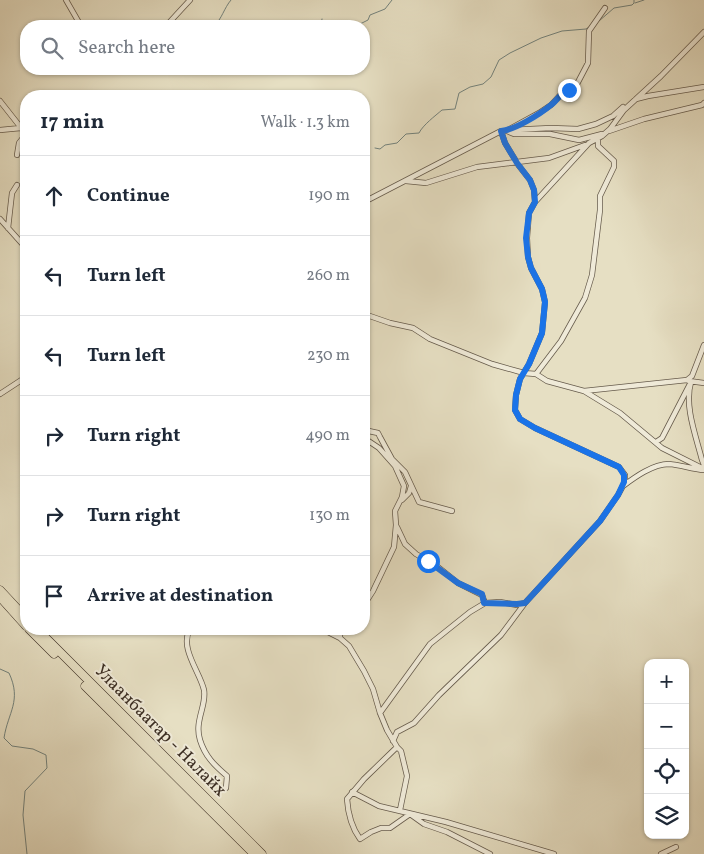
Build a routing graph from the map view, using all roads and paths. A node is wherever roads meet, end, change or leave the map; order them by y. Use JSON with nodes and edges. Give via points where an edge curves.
{"nodes":[{"id":1,"x":66,"y":0,"type":"edge"},
{"id":2,"x":190,"y":0,"type":"edge"},
{"id":3,"x":605,"y":8,"type":"dead end"},
{"id":4,"x":78,"y":20,"type":"edge"},
{"id":5,"x":172,"y":20,"type":"edge"},
{"id":6,"x":704,"y":32,"type":"edge"},
{"id":7,"x":704,"y":88,"type":"edge"},
{"id":8,"x":635,"y":99,"type":"junction"},
{"id":9,"x":0,"y":101,"type":"edge"},
{"id":10,"x":703,"y":104,"type":"edge"},
{"id":11,"x":20,"y":127,"type":"edge"},
{"id":12,"x":20,"y":128,"type":"edge"},
{"id":13,"x":0,"y":130,"type":"edge"},
{"id":14,"x":503,"y":131,"type":"junction"},
{"id":15,"x":606,"y":132,"type":"junction"},
{"id":16,"x":598,"y":139,"type":"junction"},
{"id":17,"x":20,"y":142,"type":"edge"},
{"id":18,"x":589,"y":143,"type":"junction"},
{"id":19,"x":17,"y":155,"type":"dead end"},
{"id":20,"x":517,"y":163,"type":"junction"},
{"id":21,"x":404,"y":181,"type":"junction"},
{"id":22,"x":17,"y":185,"type":"dead end"},
{"id":23,"x":370,"y":199,"type":"edge"},
{"id":24,"x":535,"y":202,"type":"junction"},
{"id":25,"x":0,"y":219,"type":"edge"},
{"id":26,"x":8,"y":228,"type":"junction"},
{"id":27,"x":20,"y":241,"type":"edge"},
{"id":28,"x":370,"y":316,"type":"edge"},
{"id":29,"x":704,"y":345,"type":"edge"},
{"id":30,"x":524,"y":373,"type":"junction"},
{"id":31,"x":536,"y":374,"type":"junction"},
{"id":32,"x":20,"y":381,"type":"edge"},
{"id":33,"x":680,"y":381,"type":"junction"},
{"id":34,"x":690,"y":382,"type":"junction"},
{"id":35,"x":704,"y":383,"type":"edge"},
{"id":36,"x":584,"y":391,"type":"junction"},
{"id":37,"x":0,"y":394,"type":"edge"},
{"id":38,"x":370,"y":431,"type":"edge"},
{"id":39,"x":370,"y":442,"type":"edge"},
{"id":40,"x":656,"y":442,"type":"junction"},
{"id":41,"x":704,"y":465,"type":"edge"},
{"id":42,"x":396,"y":466,"type":"junction"},
{"id":43,"x":704,"y":469,"type":"edge"},
{"id":44,"x":411,"y":484,"type":"junction"},
{"id":45,"x":622,"y":487,"type":"junction"},
{"id":46,"x":399,"y":502,"type":"junction"},
{"id":47,"x":452,"y":511,"type":"dead end"},
{"id":48,"x":396,"y":526,"type":"junction"},
{"id":49,"x":0,"y":590,"type":"edge"},
{"id":50,"x":370,"y":596,"type":"edge"},
{"id":51,"x":0,"y":597,"type":"edge"},
{"id":52,"x":484,"y":603,"type":"junction"},
{"id":53,"x":525,"y":603,"type":"junction"},
{"id":54,"x":20,"y":612,"type":"edge"},
{"id":55,"x":20,"y":619,"type":"edge"},
{"id":56,"x":35,"y":635,"type":"edge"},
{"id":57,"x":43,"y":635,"type":"edge"},
{"id":58,"x":188,"y":635,"type":"edge"},
{"id":59,"x":334,"y":635,"type":"edge"},
{"id":60,"x":338,"y":635,"type":"edge"},
{"id":61,"x":340,"y":638,"type":"junction"},
{"id":62,"x":380,"y":713,"type":"junction"},
{"id":63,"x":393,"y":741,"type":"junction"},
{"id":64,"x":397,"y":748,"type":"junction"},
{"id":65,"x":226,"y":788,"type":"dead end"},
{"id":66,"x":352,"y":792,"type":"junction"},
{"id":67,"x":400,"y":810,"type":"junction"},
{"id":68,"x":410,"y":814,"type":"junction"},
{"id":69,"x":676,"y":847,"type":"dead end"},
{"id":70,"x":254,"y":854,"type":"edge"},
{"id":71,"x":262,"y":854,"type":"edge"},
{"id":72,"x":490,"y":854,"type":"edge"},
{"id":73,"x":554,"y":854,"type":"edge"},
{"id":74,"x":661,"y":854,"type":"edge"}],
"edges":[{"from":1,"to":4,"type":"street"},
{"from":2,"to":5,"type":"street"},
{"from":3,"to":14,"type":"street","via":[[589,31],[588,63],[577,84],[528,120]]},
{"from":6,"to":8,"type":"street"},
{"from":7,"to":8,"type":"street"},
{"from":8,"to":14,"type":"street","via":[[604,120],[578,129]]},
{"from":8,"to":15,"type":"street"},
{"from":9,"to":11,"type":"street"},
{"from":10,"to":15,"type":"street"},
{"from":12,"to":13,"type":"street"},
{"from":14,"to":15,"type":"street","via":[[550,134],[579,140]]},
{"from":14,"to":20,"type":"street","via":[[505,143]]},
{"from":14,"to":21,"type":"street"},
{"from":15,"to":16,"type":"street"},
{"from":16,"to":18,"type":"street"},
{"from":16,"to":31,"type":"street","via":[[598,146],[614,161],[614,167],[600,196],[592,275],[574,321]]},
{"from":17,"to":19,"type":"street"},
{"from":18,"to":20,"type":"street","via":[[549,158]]},
{"from":18,"to":24,"type":"street"},
{"from":20,"to":21,"type":"street","via":[[477,167],[426,183]]},
{"from":20,"to":24,"type":"street","via":[[530,180]]},
{"from":21,"to":23,"type":"street"},
{"from":22,"to":26,"type":"street","via":[[12,193]]},
{"from":24,"to":30,"type":"street","via":[[529,213],[526,238],[531,268],[545,302],[542,333]]},
{"from":25,"to":26,"type":"street"},
{"from":26,"to":27,"type":"street"},
{"from":28,"to":30,"type":"street","via":[[413,328],[430,339]]},
{"from":29,"to":33,"type":"street","via":[[692,376]]},
{"from":30,"to":31,"type":"street"},
{"from":30,"to":45,"type":"street","via":[[516,395],[515,410],[520,419],[619,467],[624,475]]},
{"from":31,"to":36,"type":"street","via":[[547,381]]},
{"from":32,"to":37,"type":"street"},
{"from":33,"to":34,"type":"street"},
{"from":33,"to":36,"type":"street"},
{"from":34,"to":35,"type":"street"},
{"from":34,"to":40,"type":"street","via":[[662,438]]},
{"from":34,"to":41,"type":"street","via":[[688,393],[692,422]]},
{"from":36,"to":40,"type":"street","via":[[620,413]]},
{"from":38,"to":44,"type":"street","via":[[378,433]]},
{"from":39,"to":42,"type":"street"},
{"from":40,"to":43,"type":"street"},
{"from":42,"to":44,"type":"street"},
{"from":42,"to":46,"type":"street","via":[[404,486]]},
{"from":43,"to":45,"type":"street","via":[[662,465]]},
{"from":44,"to":46,"type":"street","via":[[409,493]]},
{"from":44,"to":47,"type":"street","via":[[419,502]]},
{"from":45,"to":53,"type":"street","via":[[600,521]]},
{"from":46,"to":48,"type":"street","via":[[395,511]]},
{"from":48,"to":50,"type":"street","via":[[394,547]]},
{"from":48,"to":52,"type":"street","via":[[405,544],[416,554],[458,583],[482,594]]},
{"from":49,"to":54,"type":"highway"},
{"from":51,"to":55,"type":"highway"},
{"from":52,"to":53,"type":"street"},
{"from":52,"to":62,"type":"street","via":[[430,644]]},
{"from":53,"to":63,"type":"street","via":[[501,635],[414,723],[397,732]]},
{"from":56,"to":70,"type":"highway","name":"Улаанбаатар - Налайх"},
{"from":57,"to":71,"type":"highway","name":"Улаанбаатар - Налайх"},
{"from":58,"to":65,"type":"street","via":[[187,646],[205,693],[198,724],[199,738],[207,757],[227,776]]},
{"from":59,"to":61,"type":"street"},
{"from":60,"to":61,"type":"street"},
{"from":61,"to":62,"type":"street","via":[[349,646],[364,671]]},
{"from":62,"to":63,"type":"street"},
{"from":63,"to":64,"type":"street"},
{"from":64,"to":66,"type":"street"},
{"from":64,"to":67,"type":"street","via":[[401,751],[406,776]]},
{"from":66,"to":67,"type":"street","via":[[378,806]]},
{"from":66,"to":68,"type":"street","via":[[347,799],[347,808],[352,828],[360,840],[381,828],[390,828]]},
{"from":67,"to":68,"type":"street"},
{"from":68,"to":72,"type":"street","via":[[424,824]]},
{"from":68,"to":73,"type":"street"},
{"from":69,"to":74,"type":"street"}]}
